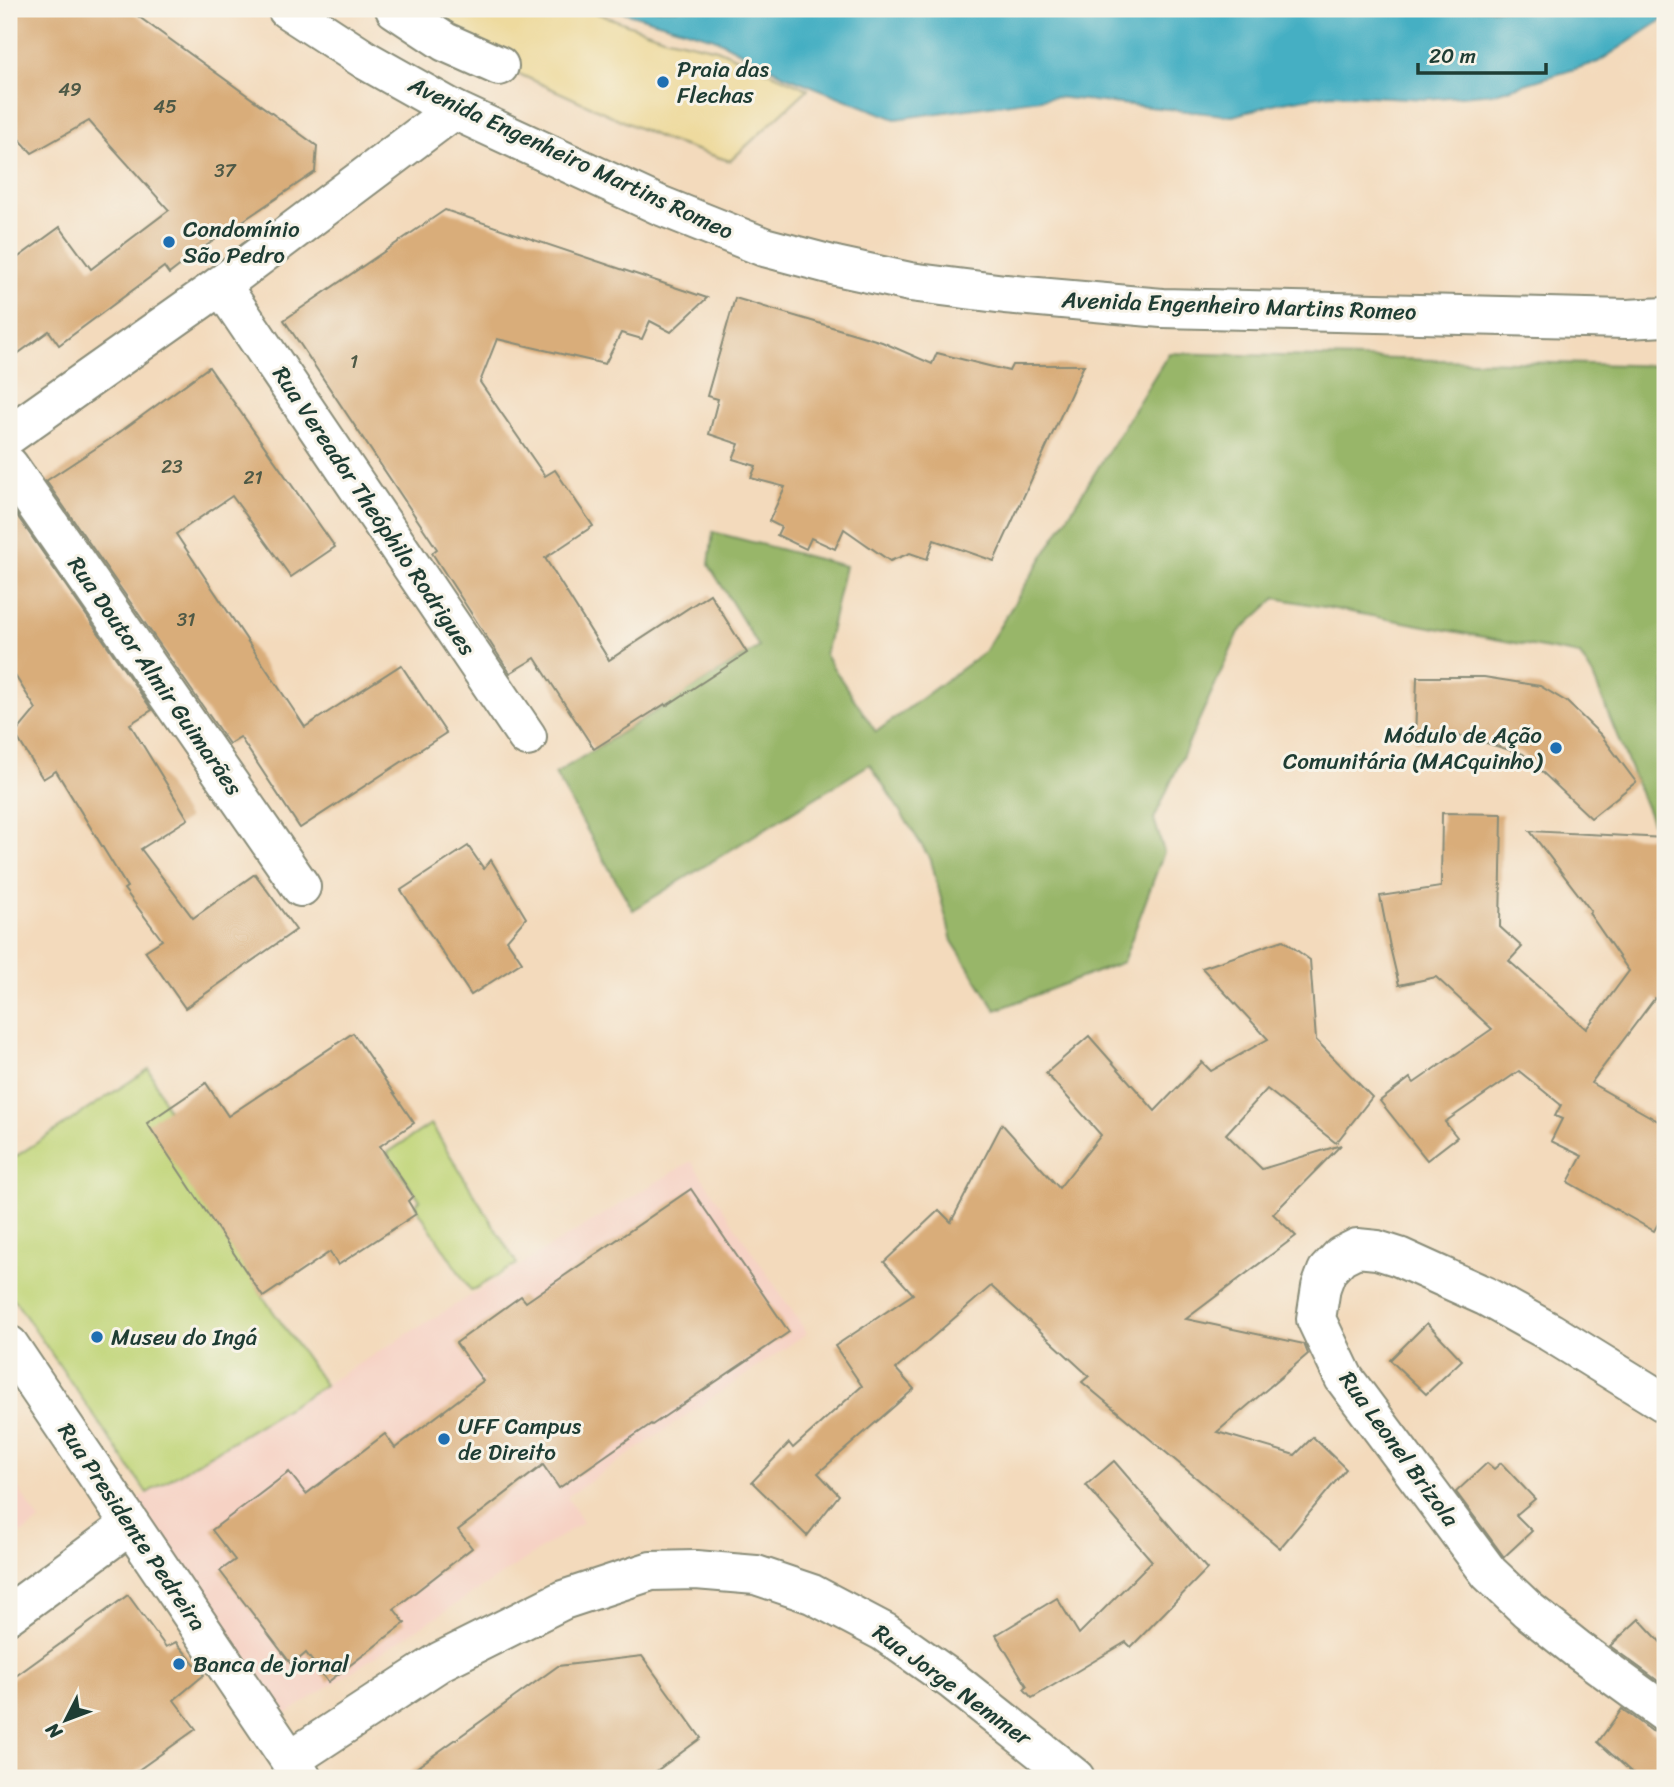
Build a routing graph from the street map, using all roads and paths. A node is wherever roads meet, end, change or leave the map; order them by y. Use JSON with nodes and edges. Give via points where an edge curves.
{"nodes":[{"id":1,"x":287,"y":9,"type":"edge"},
{"id":2,"x":395,"y":9,"type":"edge"},
{"id":3,"x":499,"y":66,"type":"dead end"},
{"id":4,"x":454,"y":110,"type":"junction"},
{"id":5,"x":221,"y":285,"type":"junction"},
{"id":6,"x":1665,"y":317,"type":"edge"},
{"id":7,"x":9,"y":435,"type":"edge"},
{"id":8,"x":9,"y":466,"type":"edge"},
{"id":9,"x":527,"y":737,"type":"dead end"},
{"id":10,"x":301,"y":887,"type":"dead end"},
{"id":11,"x":9,"y":1345,"type":"edge"},
{"id":12,"x":1665,"y":1403,"type":"edge"},
{"id":13,"x":130,"y":1525,"type":"junction"},
{"id":14,"x":9,"y":1614,"type":"edge"},
{"id":15,"x":1665,"y":1713,"type":"edge"},
{"id":16,"x":296,"y":1769,"type":"edge"},
{"id":17,"x":1075,"y":1778,"type":"edge"}],
"edges":[{"from":1,"to":4,"type":"street","name":"Avenida Engenheiro Martins Romeo"},
{"from":2,"to":3,"type":"street","via":[[445,42]]},
{"from":4,"to":5,"type":"street"},
{"from":4,"to":6,"type":"street","name":"Avenida Engenheiro Martins Romeo","via":[[659,205],[764,247],[910,282],[1162,308]]},
{"from":5,"to":7,"type":"street"},
{"from":5,"to":9,"type":"street","name":"Rua Vereador Theóphilo Rodrigues"},
{"from":8,"to":10,"type":"street","name":"Rua Doutor Almir Guimarães"},
{"from":11,"to":13,"type":"street","name":"Rua Presidente Pedreira"},
{"from":12,"to":15,"type":"street","name":"Rua Leonel Brizola","via":[[1485,1296],[1399,1257],[1357,1248],[1327,1271],[1321,1287],[1317,1319],[1344,1378],[1489,1573],[1577,1649]]},
{"from":13,"to":14,"type":"street"},
{"from":13,"to":16,"type":"street","name":"Rua Presidente Pedreira"},
{"from":16,"to":17,"type":"street","name":"Rua Jorge Nemmer","via":[[441,1661],[563,1600],[651,1571],[695,1570],[756,1575],[811,1594],[884,1632]]}]}
